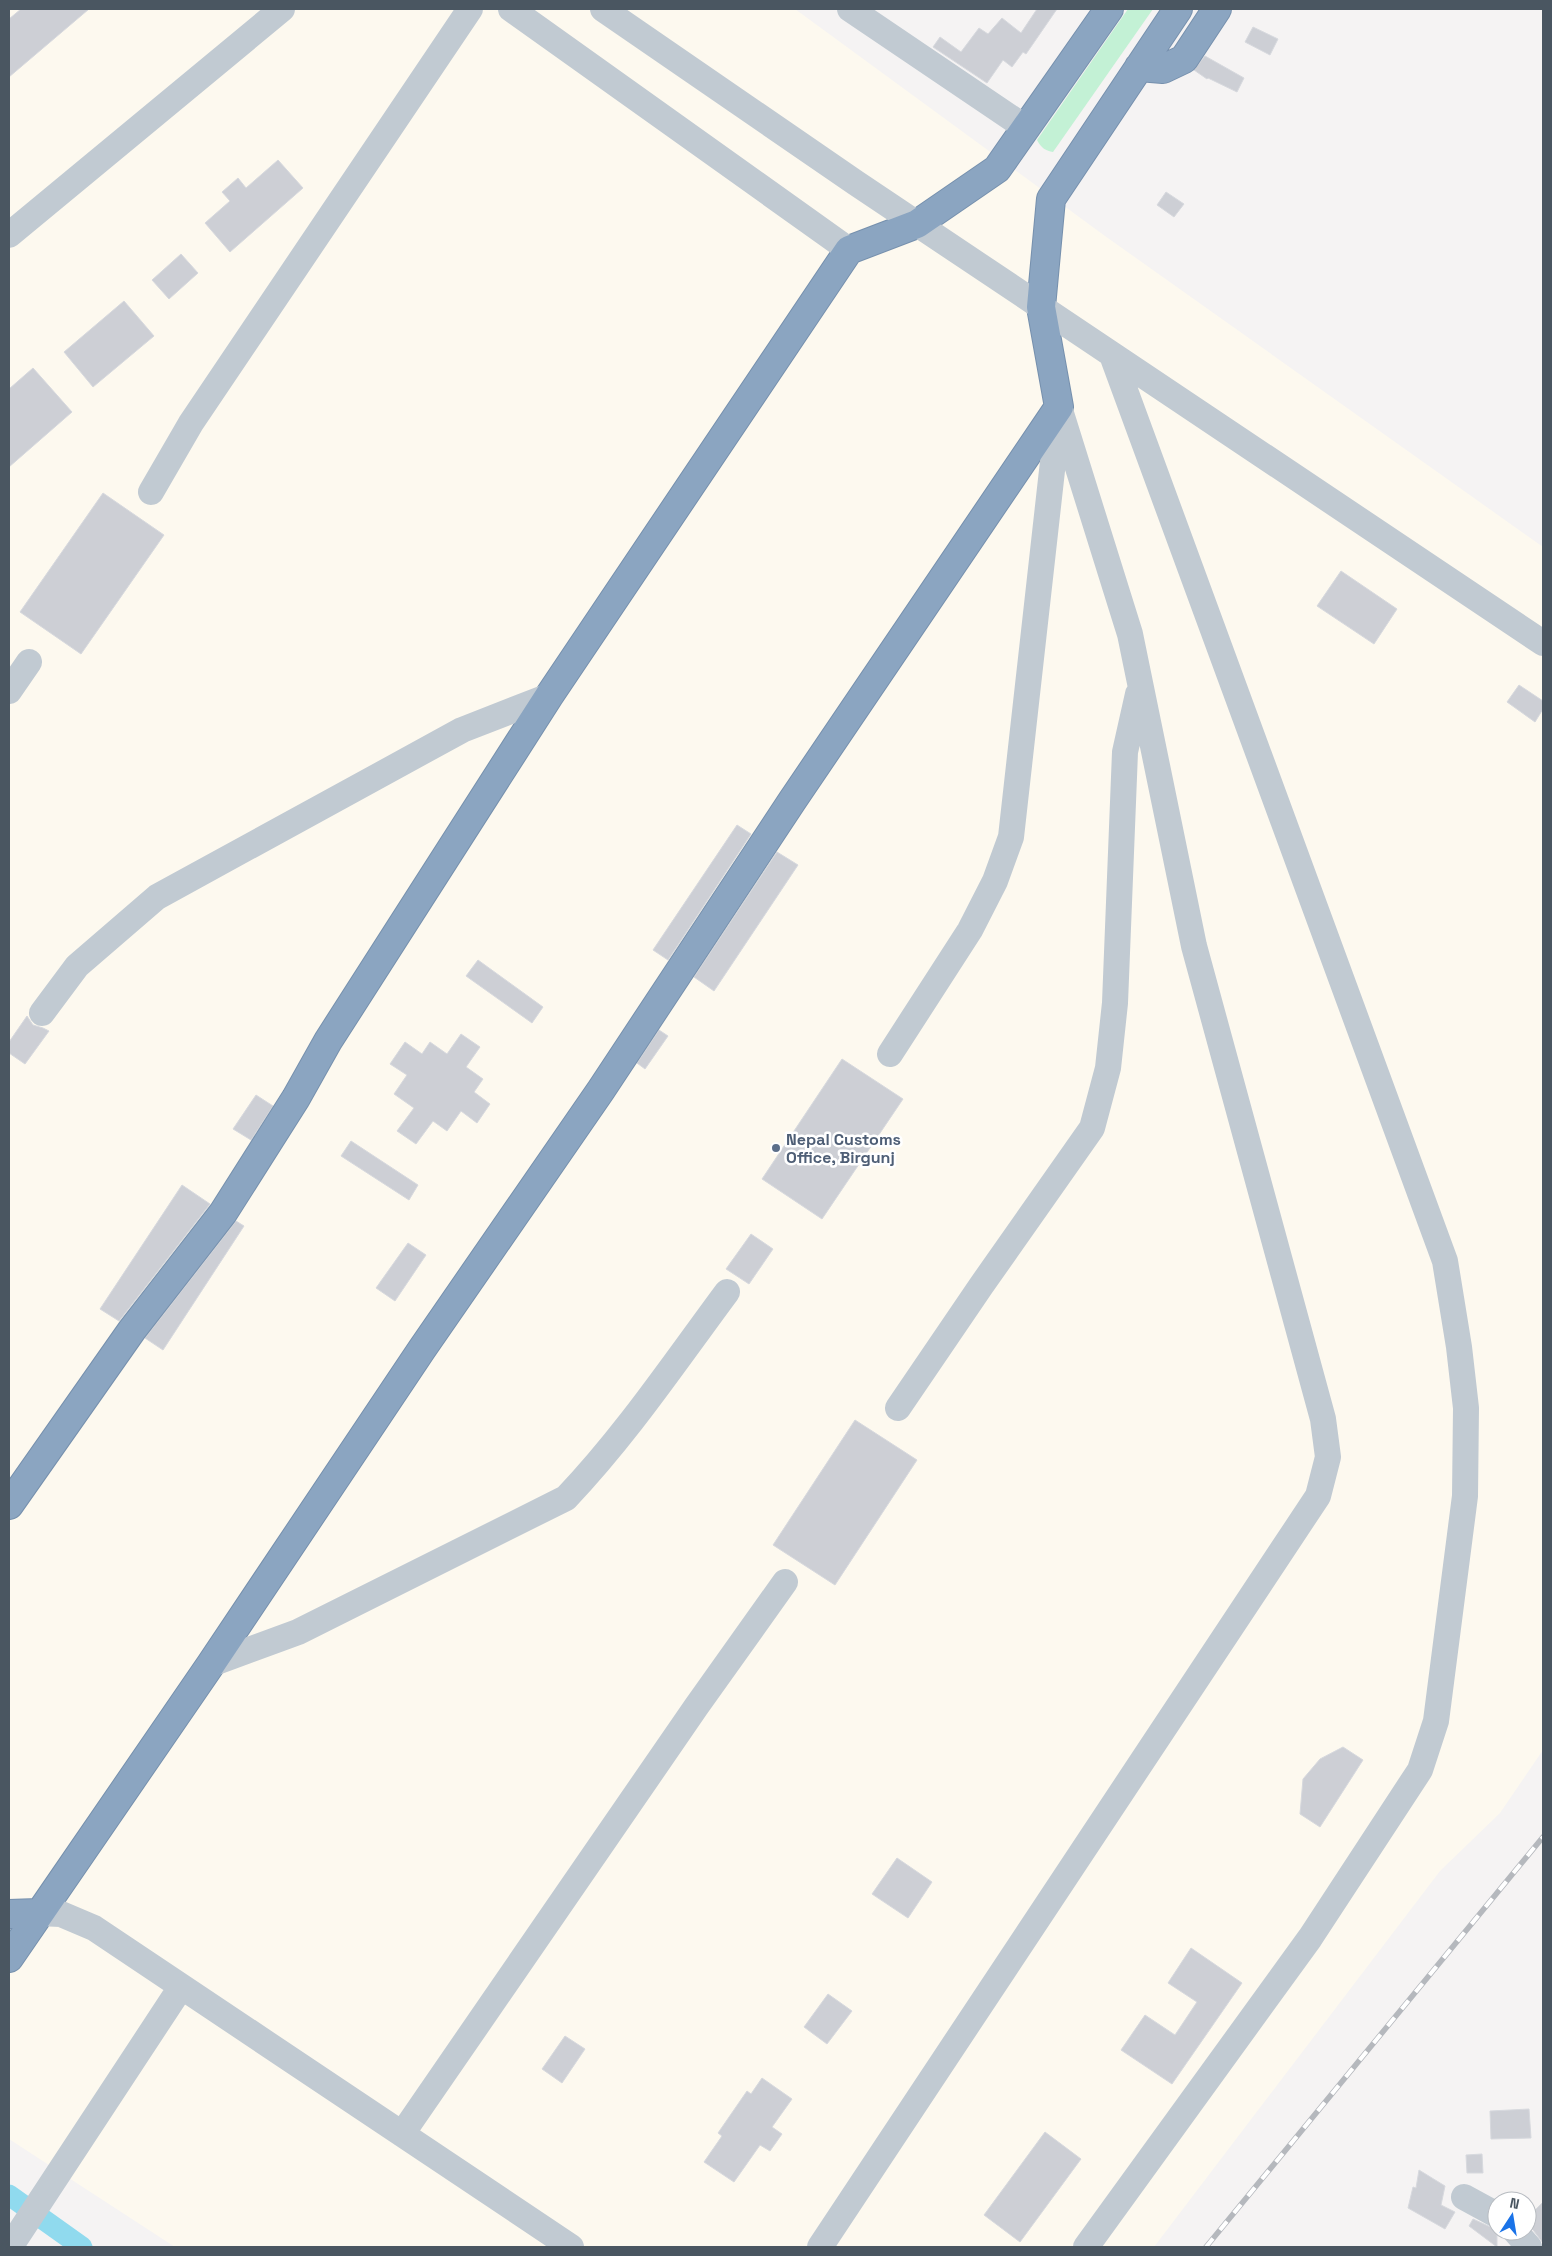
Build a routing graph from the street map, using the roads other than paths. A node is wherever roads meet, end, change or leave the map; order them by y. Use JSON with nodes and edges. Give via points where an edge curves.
{"nodes":[{"id":1,"x":282,"y":9,"type":"edge"},
{"id":2,"x":470,"y":9,"type":"edge"},
{"id":3,"x":511,"y":9,"type":"edge"},
{"id":4,"x":603,"y":9,"type":"edge"},
{"id":5,"x":850,"y":9,"type":"edge"},
{"id":6,"x":1109,"y":9,"type":"edge"},
{"id":7,"x":1178,"y":9,"type":"edge"},
{"id":8,"x":1216,"y":9,"type":"edge"},
{"id":9,"x":1139,"y":67,"type":"junction"},
{"id":10,"x":1026,"y":128,"type":"junction"},
{"id":11,"x":917,"y":224,"type":"junction"},
{"id":12,"x":9,"y":235,"type":"edge"},
{"id":13,"x":848,"y":250,"type":"junction"},
{"id":14,"x":1041,"y":307,"type":"junction"},
{"id":15,"x":1112,"y":355,"type":"junction"},
{"id":16,"x":1060,"y":406,"type":"junction"},
{"id":17,"x":151,"y":492,"type":"dead end"},
{"id":18,"x":1543,"y":643,"type":"edge"},
{"id":19,"x":29,"y":662,"type":"dead end"},
{"id":20,"x":1140,"y":684,"type":"junction"},
{"id":21,"x":9,"y":691,"type":"edge"},
{"id":22,"x":549,"y":696,"type":"junction"},
{"id":23,"x":42,"y":1013,"type":"dead end"},
{"id":24,"x":890,"y":1054,"type":"dead end"},
{"id":25,"x":727,"y":1292,"type":"dead end"},
{"id":26,"x":898,"y":1408,"type":"dead end"},
{"id":27,"x":9,"y":1505,"type":"edge"},
{"id":28,"x":785,"y":1582,"type":"dead end"},
{"id":29,"x":211,"y":1664,"type":"junction"},
{"id":30,"x":38,"y":1912,"type":"junction"},
{"id":31,"x":9,"y":1914,"type":"edge"},
{"id":32,"x":9,"y":1958,"type":"edge"},
{"id":33,"x":182,"y":1987,"type":"junction"},
{"id":34,"x":402,"y":2134,"type":"junction"},
{"id":35,"x":1464,"y":2196,"type":"dead end"},
{"id":36,"x":1487,"y":2209,"type":"edge"},
{"id":37,"x":10,"y":2247,"type":"edge"},
{"id":38,"x":571,"y":2247,"type":"edge"},
{"id":39,"x":820,"y":2247,"type":"edge"},
{"id":40,"x":1086,"y":2247,"type":"edge"}],
"edges":[{"from":1,"to":12,"type":"street"},
{"from":2,"to":17,"type":"street","via":[[191,423]]},
{"from":3,"to":13,"type":"street"},
{"from":4,"to":11,"type":"street"},
{"from":5,"to":10,"type":"street"},
{"from":6,"to":10,"type":"highway"},
{"from":7,"to":9,"type":"highway"},
{"from":8,"to":9,"type":"highway","via":[[1184,59],[1163,69]]},
{"from":9,"to":14,"type":"highway","via":[[1051,199]]},
{"from":10,"to":11,"type":"highway","via":[[997,168]]},
{"from":11,"to":13,"type":"highway"},
{"from":11,"to":14,"type":"street"},
{"from":13,"to":22,"type":"highway"},
{"from":14,"to":15,"type":"street"},
{"from":14,"to":16,"type":"highway"},
{"from":15,"to":18,"type":"street"},
{"from":15,"to":40,"type":"street","via":[[1445,1261],[1466,1408],[1465,1496],[1436,1721],[1420,1770],[1310,1938]]},
{"from":16,"to":20,"type":"street","via":[[1130,634]]},
{"from":16,"to":24,"type":"street","via":[[1011,837],[995,880],[970,930]]},
{"from":16,"to":29,"type":"highway"},
{"from":19,"to":21,"type":"street"},
{"from":20,"to":26,"type":"street","via":[[1125,752],[1114,1013],[1108,1068],[1092,1128]]},
{"from":20,"to":39,"type":"street","via":[[1194,946],[1323,1419],[1328,1457],[1318,1496]]},
{"from":22,"to":23,"type":"street","via":[[462,730],[157,897],[77,966]]},
{"from":22,"to":27,"type":"highway","via":[[328,1041],[223,1213],[132,1330]]},
{"from":25,"to":29,"type":"street","via":[[624,1432],[566,1498],[298,1632]]},
{"from":28,"to":34,"type":"street"},
{"from":29,"to":30,"type":"highway"},
{"from":30,"to":31,"type":"highway"},
{"from":30,"to":32,"type":"highway"},
{"from":30,"to":33,"type":"street","via":[[61,1914],[94,1928]]},
{"from":33,"to":34,"type":"street"},
{"from":33,"to":37,"type":"street"},
{"from":34,"to":38,"type":"street"},
{"from":35,"to":36,"type":"street"}]}
